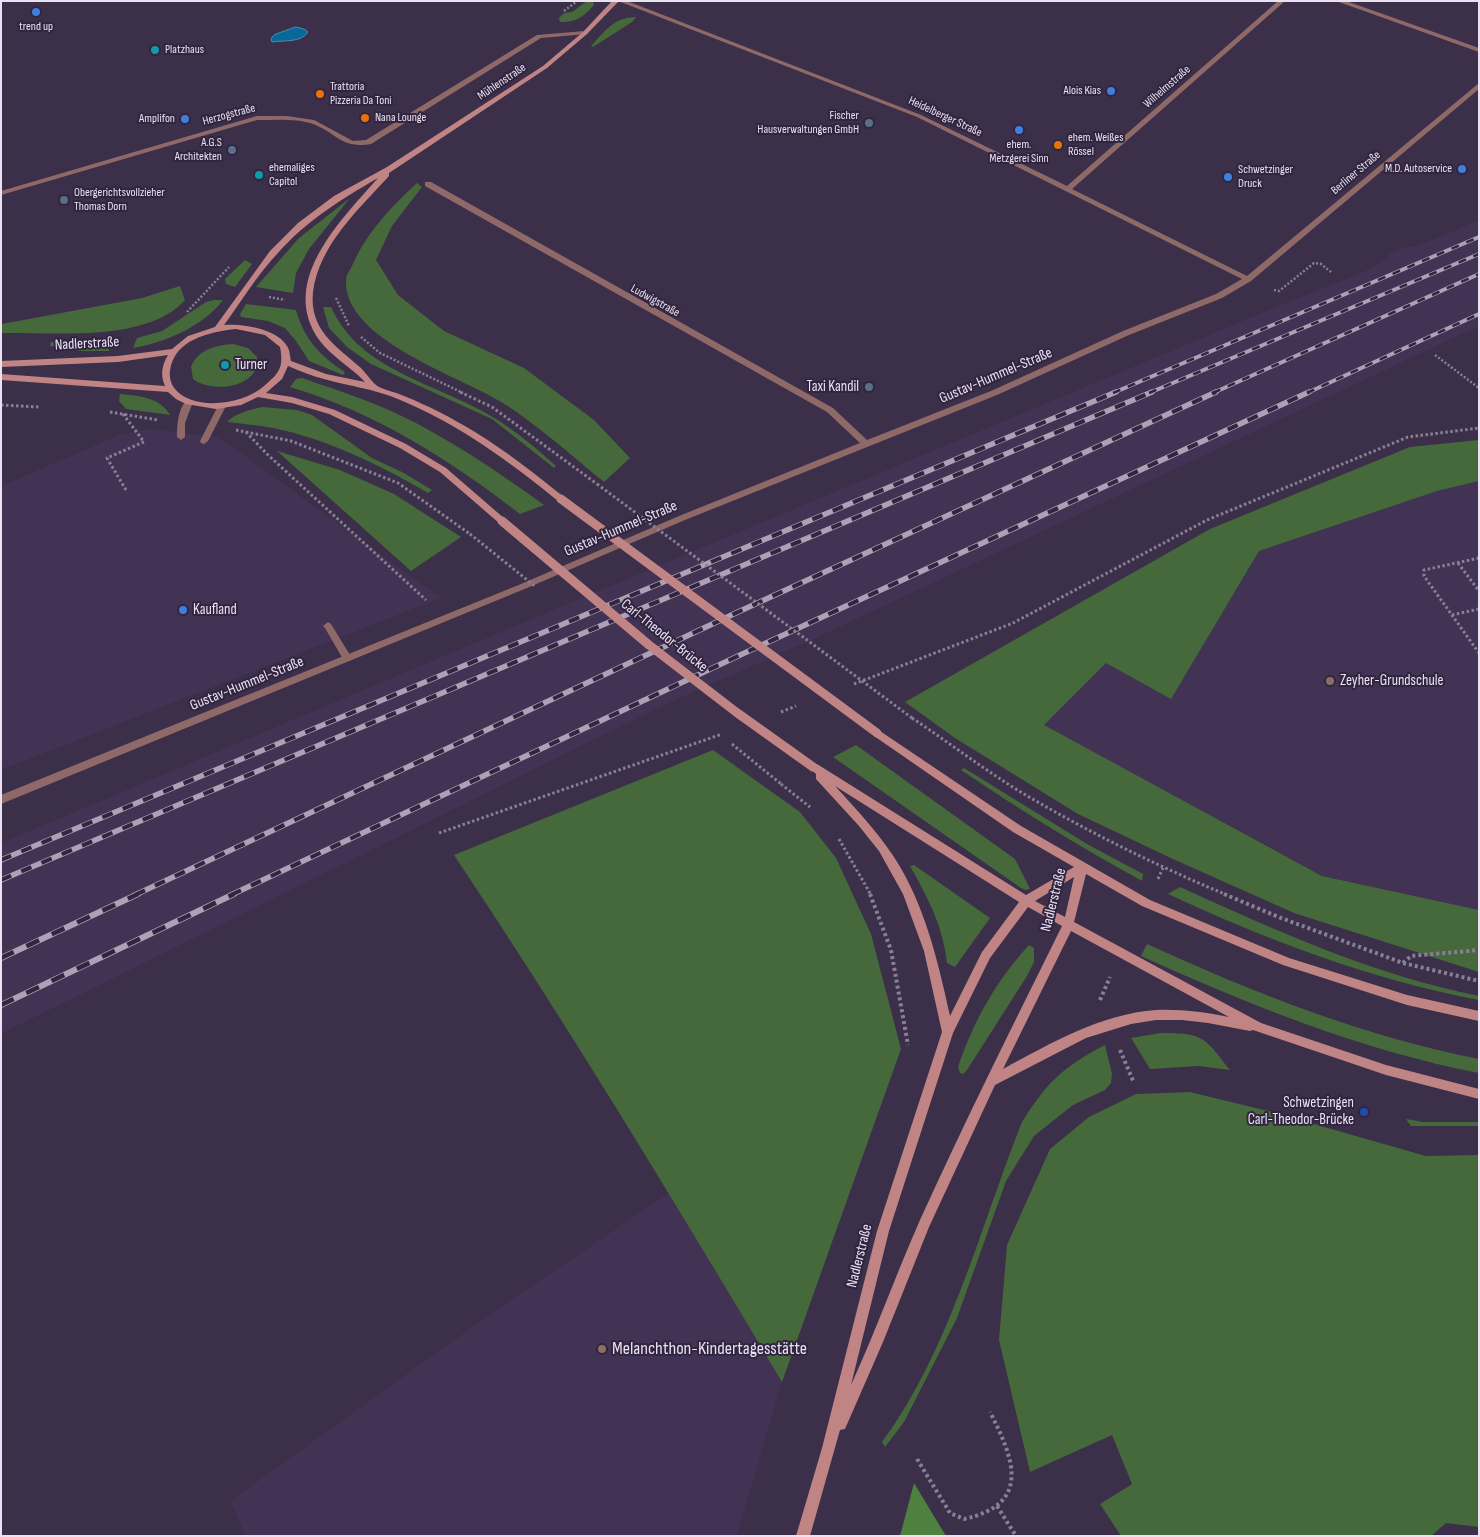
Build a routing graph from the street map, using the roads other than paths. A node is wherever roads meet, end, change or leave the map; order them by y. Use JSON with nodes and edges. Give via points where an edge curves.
{"nodes":[{"id":1,"x":616,"y":1,"type":"edge"},
{"id":2,"x":621,"y":1,"type":"edge"},
{"id":3,"x":1282,"y":1,"type":"edge"},
{"id":4,"x":1339,"y":1,"type":"edge"},
{"id":5,"x":585,"y":33,"type":"junction"},
{"id":6,"x":1479,"y":50,"type":"edge"},
{"id":7,"x":1479,"y":85,"type":"edge"},
{"id":8,"x":390,"y":170,"type":"junction"},
{"id":9,"x":428,"y":184,"type":"dead end"},
{"id":10,"x":1067,"y":190,"type":"junction"},
{"id":11,"x":1,"y":193,"type":"edge"},
{"id":12,"x":1248,"y":278,"type":"junction"},
{"id":13,"x":218,"y":328,"type":"junction"},
{"id":14,"x":174,"y":351,"type":"junction"},
{"id":15,"x":287,"y":363,"type":"junction"},
{"id":16,"x":1,"y":364,"type":"edge"},
{"id":17,"x":1,"y":377,"type":"edge"},
{"id":18,"x":375,"y":388,"type":"junction"},
{"id":19,"x":169,"y":390,"type":"junction"},
{"id":20,"x":260,"y":395,"type":"junction"},
{"id":21,"x":189,"y":402,"type":"junction"},
{"id":22,"x":222,"y":406,"type":"junction"},
{"id":23,"x":181,"y":437,"type":"dead end"},
{"id":24,"x":204,"y":440,"type":"dead end"},
{"id":25,"x":866,"y":444,"type":"junction"},
{"id":26,"x":328,"y":626,"type":"dead end"},
{"id":27,"x":347,"y":658,"type":"junction"},
{"id":28,"x":813,"y":767,"type":"junction"},
{"id":29,"x":1,"y":800,"type":"edge"},
{"id":30,"x":1082,"y":867,"type":"junction"},
{"id":31,"x":1026,"y":901,"type":"junction"},
{"id":32,"x":1068,"y":925,"type":"junction"},
{"id":33,"x":1479,"y":1016,"type":"edge"},
{"id":34,"x":1258,"y":1027,"type":"junction"},
{"id":35,"x":948,"y":1032,"type":"junction"},
{"id":36,"x":991,"y":1081,"type":"junction"},
{"id":37,"x":1479,"y":1094,"type":"edge"},
{"id":38,"x":830,"y":1448,"type":"junction"},
{"id":39,"x":803,"y":1536,"type":"edge"}],
"edges":[{"from":1,"to":5,"type":"main road","name":"Mühlenstraße"},
{"from":2,"to":10,"type":"street","name":"Heidelberger Straße","via":[[919,116]]},
{"from":3,"to":10,"type":"street","name":"Wilhelmstraße"},
{"from":4,"to":6,"type":"street"},
{"from":5,"to":8,"type":"main road","name":"Mühlenstraße","via":[[545,67]]},
{"from":5,"to":11,"type":"street","name":"Herzogstraße","via":[[539,36],[368,142],[352,143],[314,122],[257,118]]},
{"from":7,"to":12,"type":"street","name":"Berliner Straße"},
{"from":8,"to":13,"type":"main road","name":"Mühlenstraße","via":[[337,198],[301,225],[267,259]]},
{"from":8,"to":18,"type":"main road","name":"Mühlenstraße","via":[[335,234],[318,261],[308,300],[312,320],[322,338]]},
{"from":9,"to":25,"type":"street","name":"Ludwigstraße","via":[[830,410]]},
{"from":10,"to":12,"type":"street","name":"Heidelberger Straße"},
{"from":12,"to":25,"type":"street","name":"Gustav-Hummel-Straße","via":[[1219,296]]},
{"from":13,"to":14,"type":"main road","via":[[186,341]]},
{"from":13,"to":15,"type":"main road","via":[[236,326],[268,333],[280,341],[286,351]]},
{"from":14,"to":16,"type":"main road","name":"Nadlerstraße","via":[[118,359]]},
{"from":14,"to":19,"type":"main road","via":[[166,364],[164,377]]},
{"from":15,"to":18,"type":"main road","via":[[328,378]]},
{"from":15,"to":20,"type":"main road","via":[[278,380]]},
{"from":17,"to":19,"type":"main road"},
{"from":18,"to":30,"type":"main road","bridge":true,"via":[[423,408],[520,466],[877,734],[1017,829]]},
{"from":19,"to":21,"type":"main road"},
{"from":20,"to":22,"type":"main road"},
{"from":20,"to":28,"type":"main road","name":"Carl-Theodor-Brücke","bridge":true,"via":[[332,412],[444,470],[649,645]]},
{"from":21,"to":22,"type":"main road"},
{"from":21,"to":23,"type":"street","via":[[181,424]]},
{"from":22,"to":24,"type":"street"},
{"from":25,"to":27,"type":"street","name":"Gustav-Hummel-Straße"},
{"from":26,"to":27,"type":"street"},
{"from":27,"to":29,"type":"street","name":"Gustav-Hummel-Straße"},
{"from":28,"to":31,"type":"main road"},
{"from":28,"to":35,"type":"main road","via":[[899,873],[918,914],[932,956]]},
{"from":30,"to":31,"type":"main road","name":"Nadlerstraße"},
{"from":30,"to":32,"type":"main road","name":"Nadlerstraße"},
{"from":30,"to":33,"type":"main road","via":[[1164,911],[1287,962],[1407,1000]]},
{"from":31,"to":32,"type":"main road"},
{"from":31,"to":35,"type":"main road","name":"Nadlerstraße","via":[[986,955]]},
{"from":32,"to":34,"type":"main road"},
{"from":32,"to":36,"type":"main road","name":"Nadlerstraße"},
{"from":34,"to":36,"type":"main road","via":[[1182,1015],[1109,1023],[1067,1040]]},
{"from":34,"to":37,"type":"main road","via":[[1386,1070]]},
{"from":35,"to":38,"type":"main road","name":"Nadlerstraße","via":[[883,1231]]},
{"from":36,"to":38,"type":"main road","name":"Nadlerstraße","via":[[924,1225]]},
{"from":38,"to":39,"type":"main road","name":"Nadlerstraße"}]}
